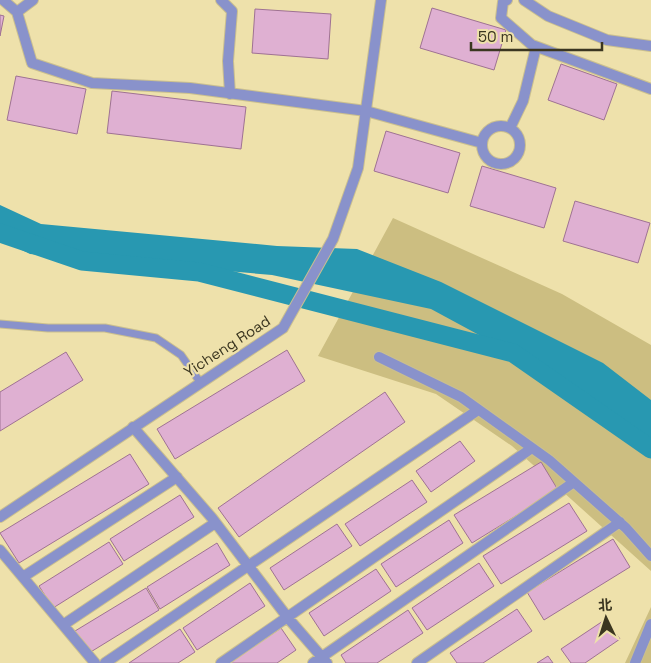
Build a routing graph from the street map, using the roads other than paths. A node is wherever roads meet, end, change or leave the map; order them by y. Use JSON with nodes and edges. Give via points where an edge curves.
{"nodes":[{"id":1,"x":3,"y":0,"type":"edge"},
{"id":2,"x":33,"y":0,"type":"edge"},
{"id":3,"x":221,"y":0,"type":"edge"},
{"id":4,"x":381,"y":0,"type":"edge"},
{"id":5,"x":507,"y":0,"type":"edge"},
{"id":6,"x":524,"y":0,"type":"edge"},
{"id":7,"x":17,"y":12,"type":"junction"},
{"id":8,"x":651,"y":46,"type":"edge"},
{"id":9,"x":536,"y":47,"type":"junction"},
{"id":10,"x":651,"y":89,"type":"edge"},
{"id":11,"x":230,"y":94,"type":"junction"},
{"id":12,"x":366,"y":111,"type":"junction"},
{"id":13,"x":510,"y":128,"type":"junction"},
{"id":14,"x":482,"y":143,"type":"junction"},
{"id":15,"x":0,"y":324,"type":"edge"},
{"id":16,"x":379,"y":357,"type":"dead end"},
{"id":17,"x":200,"y":382,"type":"junction"},
{"id":18,"x":478,"y":410,"type":"junction"},
{"id":19,"x":133,"y":427,"type":"junction"},
{"id":20,"x":532,"y":448,"type":"junction"},
{"id":21,"x":177,"y":477,"type":"junction"},
{"id":22,"x":574,"y":482,"type":"junction"},
{"id":23,"x":0,"y":517,"type":"edge"},
{"id":24,"x":620,"y":522,"type":"junction"},
{"id":25,"x":215,"y":523,"type":"junction"},
{"id":26,"x":0,"y":550,"type":"edge"},
{"id":27,"x":651,"y":556,"type":"edge"},
{"id":28,"x":248,"y":566,"type":"junction"},
{"id":29,"x":23,"y":577,"type":"junction"},
{"id":30,"x":288,"y":618,"type":"junction"},
{"id":31,"x":651,"y":624,"type":"edge"},
{"id":32,"x":63,"y":625,"type":"junction"},
{"id":33,"x":324,"y":660,"type":"edge"},
{"id":34,"x":95,"y":663,"type":"edge"},
{"id":35,"x":105,"y":663,"type":"edge"},
{"id":36,"x":221,"y":663,"type":"edge"},
{"id":37,"x":313,"y":663,"type":"edge"},
{"id":38,"x":417,"y":663,"type":"edge"},
{"id":39,"x":635,"y":663,"type":"edge"}],
"edges":[{"from":1,"to":7,"type":"street"},
{"from":2,"to":7,"type":"street"},
{"from":3,"to":11,"type":"street","via":[[232,11],[228,61]]},
{"from":4,"to":12,"type":"street","name":"Yicheng Road"},
{"from":5,"to":9,"type":"street","via":[[503,2],[501,18]]},
{"from":6,"to":8,"type":"street","via":[[548,16],[607,40]]},
{"from":7,"to":11,"type":"street","via":[[32,63],[92,83],[190,88]]},
{"from":9,"to":10,"type":"street"},
{"from":9,"to":13,"type":"street","via":[[523,101]]},
{"from":11,"to":12,"type":"street"},
{"from":12,"to":14,"type":"street"},
{"from":12,"to":17,"type":"street","name":"Yicheng Road","via":[[358,168],[333,238],[283,328]]},
{"from":13,"to":14,"type":"street","via":[[492,128]]},
{"from":13,"to":14,"type":"street","via":[[520,143],[513,160],[494,163],[484,156]]},
{"from":15,"to":17,"type":"lane","via":[[105,328],[156,338],[181,355]]},
{"from":16,"to":18,"type":"street","via":[[461,397]]},
{"from":17,"to":19,"type":"street","name":"Yicheng Road"},
{"from":18,"to":20,"type":"street"},
{"from":18,"to":28,"type":"street"},
{"from":19,"to":21,"type":"street"},
{"from":19,"to":23,"type":"street","name":"Yicheng Road"},
{"from":20,"to":22,"type":"street"},
{"from":20,"to":30,"type":"street"},
{"from":21,"to":25,"type":"street"},
{"from":21,"to":29,"type":"street"},
{"from":22,"to":24,"type":"street"},
{"from":22,"to":33,"type":"street"},
{"from":24,"to":27,"type":"street"},
{"from":24,"to":38,"type":"street"},
{"from":25,"to":28,"type":"street"},
{"from":25,"to":32,"type":"street"},
{"from":26,"to":29,"type":"street"},
{"from":28,"to":30,"type":"street"},
{"from":28,"to":35,"type":"street"},
{"from":29,"to":32,"type":"street"},
{"from":30,"to":33,"type":"street"},
{"from":30,"to":36,"type":"street"},
{"from":31,"to":39,"type":"street"},
{"from":32,"to":34,"type":"street"},
{"from":33,"to":37,"type":"street"}]}
